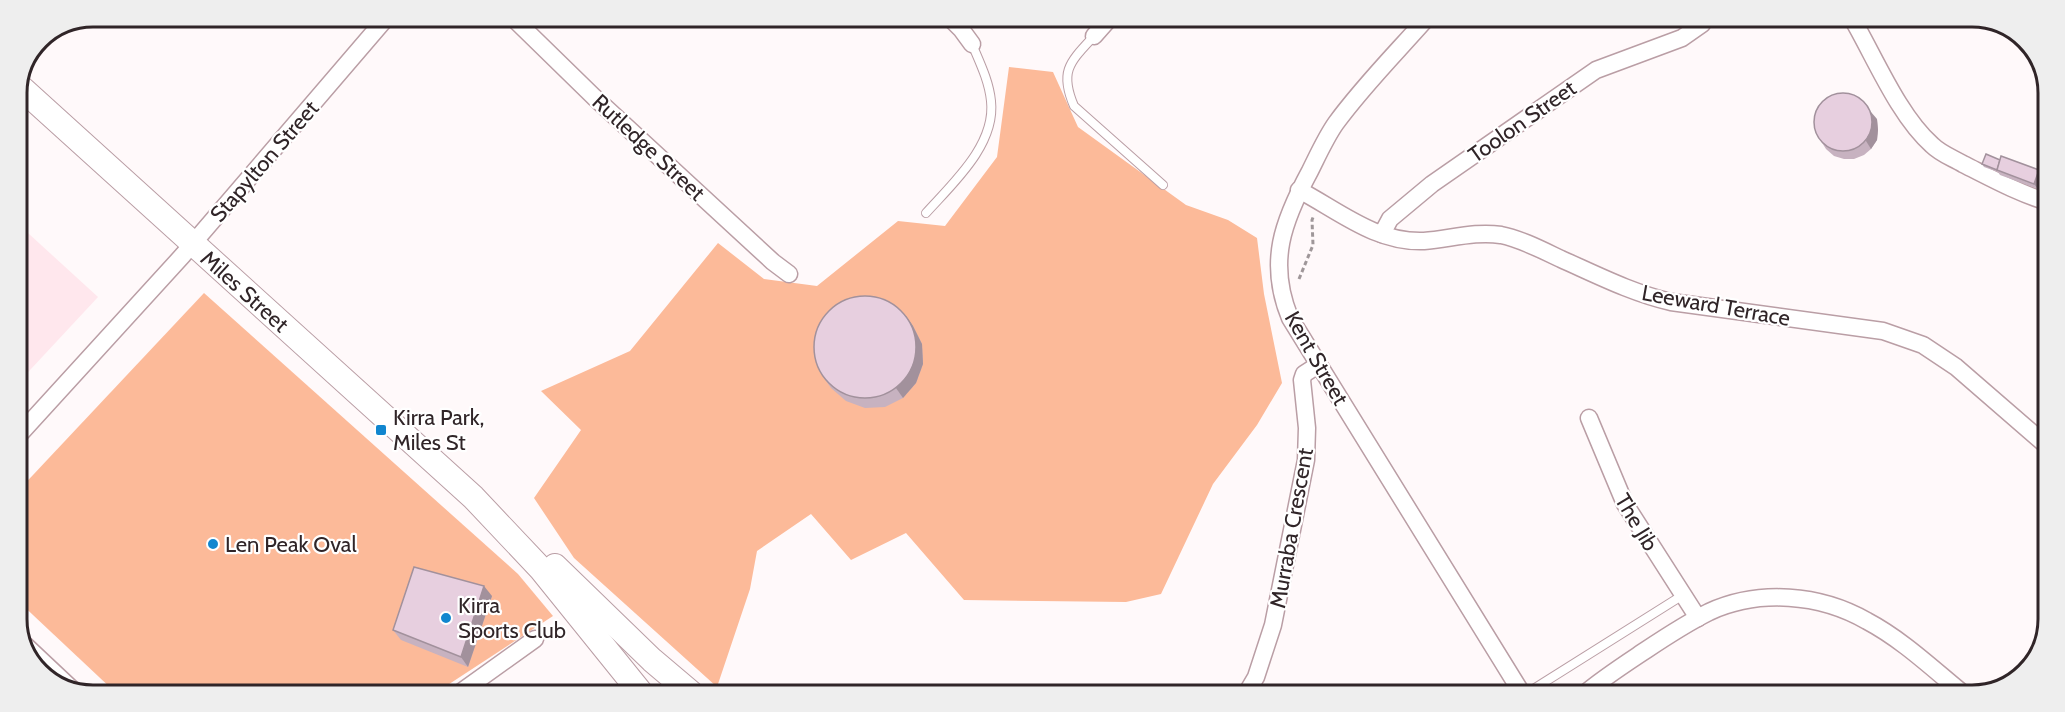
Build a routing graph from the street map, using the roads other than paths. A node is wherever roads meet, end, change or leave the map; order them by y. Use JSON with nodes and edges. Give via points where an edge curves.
{"nodes":[{"id":1,"x":378,"y":27,"type":"edge"},
{"id":2,"x":522,"y":27,"type":"edge"},
{"id":3,"x":959,"y":27,"type":"edge"},
{"id":4,"x":1102,"y":27,"type":"edge"},
{"id":5,"x":1419,"y":27,"type":"edge"},
{"id":6,"x":1698,"y":27,"type":"edge"},
{"id":7,"x":1857,"y":27,"type":"edge"},
{"id":8,"x":1094,"y":36,"type":"joint"},
{"id":9,"x":972,"y":44,"type":"joint"},
{"id":10,"x":27,"y":93,"type":"edge"},
{"id":11,"x":1163,"y":185,"type":"dead end"},
{"id":12,"x":1299,"y":190,"type":"junction"},
{"id":13,"x":2038,"y":198,"type":"edge"},
{"id":14,"x":926,"y":213,"type":"dead end"},
{"id":15,"x":1382,"y":234,"type":"junction"},
{"id":16,"x":193,"y":244,"type":"junction"},
{"id":17,"x":789,"y":274,"type":"dead end"},
{"id":18,"x":1318,"y":364,"type":"junction"},
{"id":19,"x":1589,"y":418,"type":"dead end"},
{"id":20,"x":27,"y":425,"type":"edge"},
{"id":21,"x":2038,"y":439,"type":"edge"},
{"id":22,"x":473,"y":497,"type":"junction"},
{"id":23,"x":1683,"y":595,"type":"junction"},
{"id":24,"x":1698,"y":618,"type":"junction"},
{"id":25,"x":535,"y":639,"type":"dead end"},
{"id":26,"x":43,"y":662,"type":"edge"},
{"id":27,"x":55,"y":673,"type":"edge"},
{"id":28,"x":471,"y":685,"type":"edge"},
{"id":29,"x":635,"y":685,"type":"edge"},
{"id":30,"x":682,"y":685,"type":"edge"},
{"id":31,"x":1251,"y":685,"type":"edge"},
{"id":32,"x":1517,"y":685,"type":"edge"},
{"id":33,"x":1538,"y":685,"type":"edge"},
{"id":34,"x":1596,"y":685,"type":"edge"},
{"id":35,"x":1951,"y":685,"type":"edge"}],
"edges":[{"from":1,"to":16,"type":"street","name":"Stapylton Street"},
{"from":2,"to":17,"type":"street","name":"Rutledge Street"},
{"from":3,"to":9,"type":"street"},
{"from":4,"to":8,"type":"street"},
{"from":5,"to":12,"type":"street","name":"Kent Street","via":[[1335,125]]},
{"from":6,"to":15,"type":"street","name":"Toolon Street","via":[[1682,38],[1596,70],[1432,184],[1390,219]]},
{"from":7,"to":13,"type":"street","via":[[1900,104],[1931,145],[1999,183]]},
{"from":8,"to":11,"type":"lane","via":[[1076,56],[1067,75],[1067,91],[1074,106]]},
{"from":9,"to":14,"type":"lane","via":[[991,99],[989,124],[972,158]]},
{"from":10,"to":16,"type":"street","name":"Miles Street"},
{"from":12,"to":15,"type":"street","name":"Leeward Terrace","via":[[1354,223]]},
{"from":12,"to":18,"type":"street","name":"Kent Street","via":[[1283,228],[1279,274],[1290,318]]},
{"from":15,"to":21,"type":"street","name":"Leeward Terrace","via":[[1408,240],[1502,235],[1646,296],[1883,331],[1923,345],[1956,367]]},
{"from":16,"to":20,"type":"street","name":"Stapylton Street"},
{"from":16,"to":22,"type":"street","name":"Miles Street"},
{"from":18,"to":31,"type":"street","name":"Murraba Crescent","via":[[1302,380],[1306,460],[1273,625]]},
{"from":18,"to":32,"type":"street","name":"Kent Street"},
{"from":19,"to":23,"type":"street","name":"The Jib","via":[[1625,504]]},
{"from":22,"to":29,"type":"street","name":"Miles Street","via":[[541,569]]},
{"from":22,"to":30,"type":"street","name":"Miles Street","via":[[522,537]]},
{"from":23,"to":24,"type":"street","name":"The Jib"},
{"from":23,"to":33,"type":"lane"},
{"from":24,"to":34,"type":"street"},
{"from":24,"to":35,"type":"street","via":[[1742,601],[1763,598],[1822,603],[1849,611],[1887,633]]},
{"from":25,"to":28,"type":"street"},
{"from":26,"to":27,"type":"street"}]}
